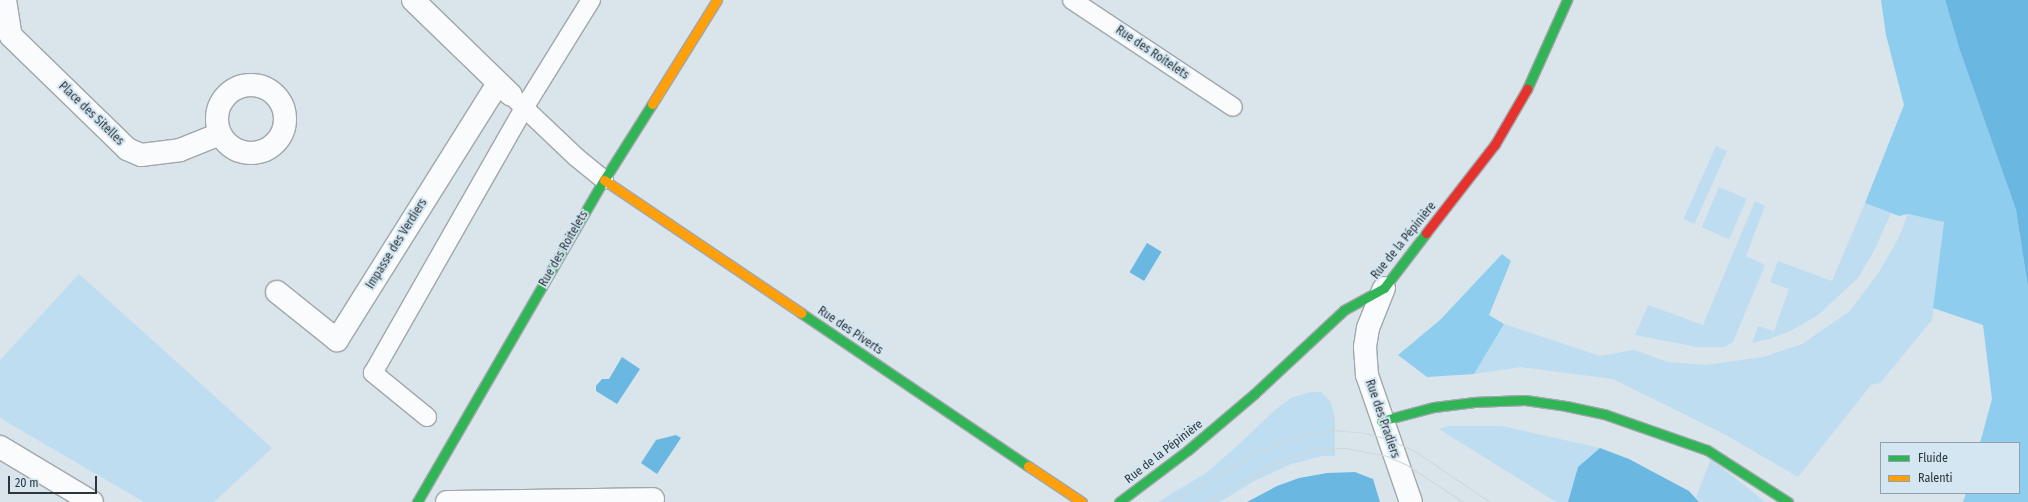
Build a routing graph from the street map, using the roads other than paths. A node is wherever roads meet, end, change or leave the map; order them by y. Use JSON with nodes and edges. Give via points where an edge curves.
{"nodes":[{"id":1,"x":5,"y":0,"type":"edge"},
{"id":2,"x":413,"y":0,"type":"edge"},
{"id":3,"x":592,"y":0,"type":"edge"},
{"id":4,"x":717,"y":0,"type":"edge"},
{"id":5,"x":1072,"y":0,"type":"edge"},
{"id":6,"x":1568,"y":0,"type":"edge"},
{"id":7,"x":511,"y":95,"type":"junction"},
{"id":8,"x":1232,"y":107,"type":"dead end"},
{"id":9,"x":220,"y":134,"type":"dead end"},
{"id":10,"x":604,"y":180,"type":"junction"},
{"id":11,"x":1384,"y":288,"type":"junction"},
{"id":12,"x":277,"y":292,"type":"dead end"},
{"id":13,"x":426,"y":417,"type":"dead end"},
{"id":14,"x":1381,"y":420,"type":"junction"},
{"id":15,"x":0,"y":447,"type":"edge"},
{"id":16,"x":652,"y":499,"type":"dead end"},
{"id":17,"x":92,"y":502,"type":"edge"},
{"id":18,"x":417,"y":502,"type":"edge"},
{"id":19,"x":447,"y":502,"type":"edge"},
{"id":20,"x":1082,"y":502,"type":"edge"},
{"id":21,"x":1119,"y":502,"type":"edge"},
{"id":22,"x":1411,"y":502,"type":"edge"},
{"id":23,"x":1788,"y":502,"type":"edge"}],
"edges":[{"from":1,"to":9,"type":"street","name":"Place des Sitelles","via":[[11,36],[127,150],[141,155],[180,150]]},
{"from":2,"to":7,"type":"street"},
{"from":3,"to":7,"type":"lane"},
{"from":4,"to":10,"type":"street","name":"Rue des Roitelets"},
{"from":5,"to":8,"type":"lane","name":"Rue des Roitelets"},
{"from":6,"to":11,"type":"street","name":"Rue de la Pépinière","via":[[1521,101],[1495,144]]},
{"from":7,"to":10,"type":"lane"},
{"from":7,"to":12,"type":"street","name":"Impasse des Verdiers","via":[[337,340]]},
{"from":7,"to":13,"type":"lane","via":[[373,373]]},
{"from":10,"to":18,"type":"street","name":"Rue des Roitelets"},
{"from":10,"to":20,"type":"street","name":"Rue des Piverts"},
{"from":11,"to":14,"type":"street","name":"Rue des Pradiers","via":[[1368,328],[1365,347],[1367,375]]},
{"from":11,"to":21,"type":"street","name":"Rue de la Pépinière","via":[[1344,310],[1254,394],[1188,450]]},
{"from":14,"to":22,"type":"street","name":"Rue des Pradiers"},
{"from":14,"to":23,"type":"street","via":[[1422,409],[1473,402],[1525,400],[1566,406],[1604,414],[1707,450]]},
{"from":15,"to":17,"type":"street"},
{"from":16,"to":19,"type":"street"}]}
